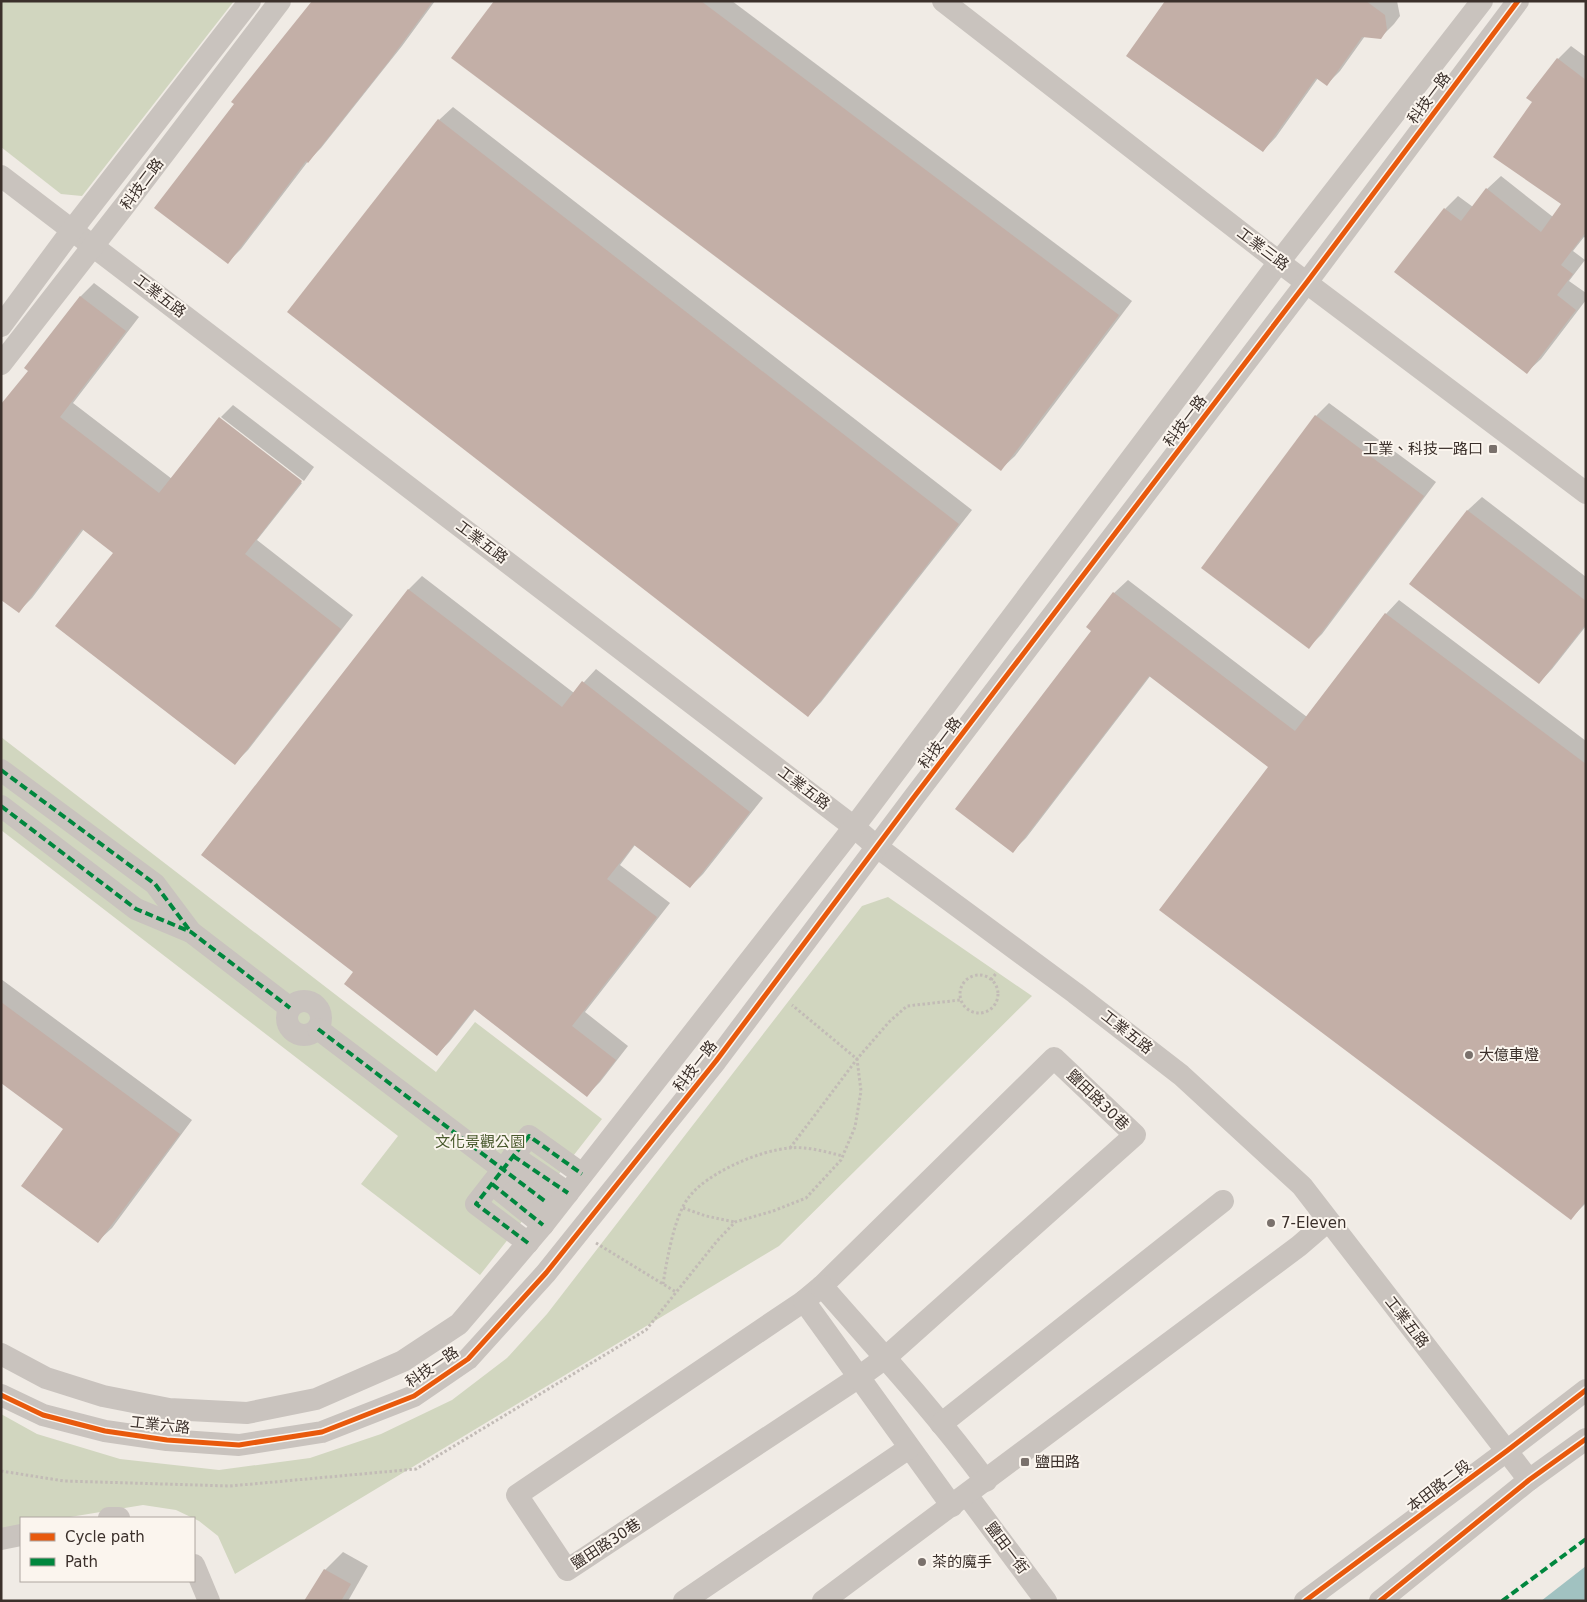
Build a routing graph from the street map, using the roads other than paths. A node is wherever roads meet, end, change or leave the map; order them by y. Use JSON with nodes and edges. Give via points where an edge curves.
{"nodes":[{"id":1,"x":250,"y":1,"type":"edge"},
{"id":2,"x":280,"y":1,"type":"edge"},
{"id":3,"x":943,"y":1,"type":"edge"},
{"id":4,"x":1482,"y":1,"type":"edge"},
{"id":5,"x":1518,"y":1,"type":"edge"},
{"id":6,"x":1,"y":176,"type":"edge"},
{"id":7,"x":72,"y":230,"type":"junction"},
{"id":8,"x":93,"y":247,"type":"junction"},
{"id":9,"x":1279,"y":262,"type":"junction"},
{"id":10,"x":1307,"y":282,"type":"junction"},
{"id":11,"x":1,"y":326,"type":"edge"},
{"id":12,"x":1,"y":364,"type":"edge"},
{"id":13,"x":1586,"y":493,"type":"edge"},
{"id":14,"x":1,"y":770,"type":"edge"},
{"id":15,"x":1,"y":806,"type":"edge"},
{"id":16,"x":854,"y":827,"type":"junction"},
{"id":17,"x":877,"y":847,"type":"junction"},
{"id":18,"x":191,"y":932,"type":"junction"},
{"id":19,"x":502,"y":1170,"type":"junction"},
{"id":20,"x":582,"y":1174,"type":"junction"},
{"id":21,"x":568,"y":1194,"type":"junction"},
{"id":22,"x":1223,"y":1201,"type":"dead end"},
{"id":23,"x":546,"y":1202,"type":"dead end"},
{"id":24,"x":1328,"y":1221,"type":"junction"},
{"id":25,"x":543,"y":1225,"type":"junction"},
{"id":26,"x":528,"y":1243,"type":"junction"},
{"id":27,"x":822,"y":1286,"type":"junction"},
{"id":28,"x":804,"y":1301,"type":"junction"},
{"id":29,"x":1,"y":1354,"type":"edge"},
{"id":30,"x":885,"y":1358,"type":"junction"},
{"id":31,"x":859,"y":1377,"type":"junction"},
{"id":32,"x":1586,"y":1390,"type":"edge"},
{"id":33,"x":1,"y":1395,"type":"edge"},
{"id":34,"x":316,"y":1399,"type":"joint"},
{"id":35,"x":941,"y":1424,"type":"junction"},
{"id":36,"x":322,"y":1432,"type":"joint"},
{"id":37,"x":1586,"y":1439,"type":"edge"},
{"id":38,"x":909,"y":1448,"type":"junction"},
{"id":39,"x":1508,"y":1450,"type":"junction"},
{"id":40,"x":1529,"y":1480,"type":"junction"},
{"id":41,"x":986,"y":1481,"type":"junction"},
{"id":42,"x":960,"y":1500,"type":"junction"},
{"id":43,"x":20,"y":1535,"type":"edge"},
{"id":44,"x":1,"y":1538,"type":"edge"},
{"id":45,"x":195,"y":1568,"type":"edge"},
{"id":46,"x":1036,"y":1597,"type":"edge"},
{"id":47,"x":208,"y":1601,"type":"edge"},
{"id":48,"x":684,"y":1601,"type":"edge"},
{"id":49,"x":823,"y":1601,"type":"edge"},
{"id":50,"x":1305,"y":1601,"type":"edge"},
{"id":51,"x":1380,"y":1601,"type":"edge"}],
"edges":[{"from":1,"to":7,"type":"street","name":"科技二路"},
{"from":2,"to":8,"type":"street","name":"科技二路"},
{"from":3,"to":9,"type":"street","name":"工業三路"},
{"from":4,"to":9,"type":"street","name":"科技一路"},
{"from":5,"to":10,"type":"street","name":"科技一路"},
{"from":6,"to":7,"type":"street","name":"工業五路"},
{"from":7,"to":8,"type":"street","name":"工業五路"},
{"from":7,"to":11,"type":"street","name":"科技二路"},
{"from":8,"to":12,"type":"street","name":"科技二路"},
{"from":8,"to":16,"type":"street","name":"工業五路"},
{"from":9,"to":10,"type":"street","name":"工業三路"},
{"from":9,"to":16,"type":"street","name":"科技一路"},
{"from":10,"to":13,"type":"street","name":"工業三路"},
{"from":10,"to":17,"type":"street","name":"科技一路"},
{"from":14,"to":18,"type":"street","via":[[156,884]]},
{"from":15,"to":18,"type":"street","via":[[136,909]]},
{"from":16,"to":17,"type":"street","name":"工業五路"},
{"from":16,"to":20,"type":"street","name":"科技一路"},
{"from":17,"to":24,"type":"street","name":"工業五路","via":[[1181,1074],[1302,1186]]},
{"from":17,"to":36,"type":"street","name":"科技一路","via":[[716,1061],[546,1273],[468,1359],[414,1396]]},
{"from":18,"to":19,"type":"street","via":[[290,1008],[289,1025],[297,1033],[308,1035],[318,1029]]},
{"from":19,"to":20,"type":"street","via":[[529,1136]]},
{"from":19,"to":21,"type":"street"},
{"from":19,"to":23,"type":"street"},
{"from":19,"to":25,"type":"street"},
{"from":19,"to":26,"type":"street","via":[[476,1204]]},
{"from":20,"to":21,"type":"street","name":"科技一路"},
{"from":21,"to":25,"type":"street","name":"科技一路"},
{"from":22,"to":35,"type":"street"},
{"from":24,"to":39,"type":"street","name":"工業五路"},
{"from":24,"to":41,"type":"street"},
{"from":25,"to":26,"type":"street","name":"科技一路"},
{"from":26,"to":34,"type":"street","name":"科技一路","via":[[459,1324],[403,1361]]},
{"from":27,"to":28,"type":"street","name":"鹽田路30巷"},
{"from":27,"to":30,"type":"street"},
{"from":27,"to":30,"type":"street","name":"鹽田路30巷","via":[[1054,1058],[1135,1134]]},
{"from":28,"to":31,"type":"street"},
{"from":28,"to":31,"type":"street","name":"鹽田路30巷","via":[[517,1495],[567,1570]]},
{"from":29,"to":34,"type":"street","name":"工業六路","via":[[46,1378],[103,1396],[169,1409],[247,1413]]},
{"from":30,"to":31,"type":"street","name":"鹽田路30巷"},
{"from":30,"to":35,"type":"street"},
{"from":31,"to":38,"type":"street"},
{"from":32,"to":39,"type":"street","name":"本田路二段"},
{"from":33,"to":36,"type":"street","name":"工業六路","via":[[43,1415],[105,1431],[167,1440],[239,1445]]},
{"from":35,"to":41,"type":"street"},
{"from":37,"to":40,"type":"street"},
{"from":38,"to":42,"type":"street"},
{"from":38,"to":48,"type":"street"},
{"from":39,"to":40,"type":"street","name":"工業五路"},
{"from":39,"to":50,"type":"street","name":"本田路二段"},
{"from":40,"to":51,"type":"street"},
{"from":41,"to":42,"type":"street"},
{"from":42,"to":46,"type":"street","name":"鹽田一街"},
{"from":42,"to":49,"type":"street"},
{"from":43,"to":44,"type":"street"},
{"from":45,"to":47,"type":"street"}]}
